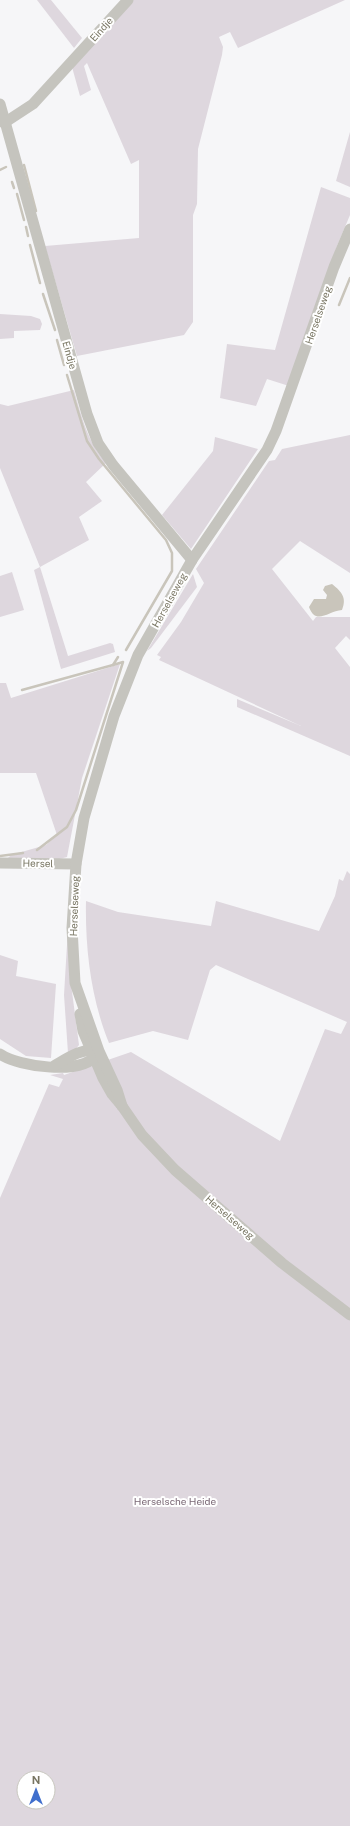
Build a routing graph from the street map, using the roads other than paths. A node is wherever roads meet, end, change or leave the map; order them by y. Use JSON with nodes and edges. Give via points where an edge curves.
{"nodes":[{"id":1,"x":128,"y":0,"type":"edge"},
{"id":2,"x":0,"y":104,"type":"edge"},
{"id":3,"x":4,"y":123,"type":"junction"},
{"id":4,"x":350,"y":229,"type":"edge"},
{"id":5,"x":192,"y":560,"type":"junction"},
{"id":6,"x":0,"y":863,"type":"edge"},
{"id":7,"x":76,"y":864,"type":"junction"},
{"id":8,"x":95,"y":1053,"type":"junction"},
{"id":9,"x":0,"y":1054,"type":"edge"},
{"id":10,"x":350,"y":1315,"type":"edge"}],
"edges":[{"from":1,"to":3,"type":"street","name":"Eindje","via":[[33,104]]},
{"from":2,"to":3,"type":"street","name":"Eindje"},
{"from":3,"to":5,"type":"street","name":"Eindje","via":[[87,414],[98,443],[113,465]]},
{"from":4,"to":5,"type":"street","name":"Herselseweg","via":[[267,450]]},
{"from":5,"to":7,"type":"street","name":"Herselseweg","via":[[138,656],[114,716],[84,818]]},
{"from":6,"to":7,"type":"street","name":"Hersel"},
{"from":7,"to":8,"type":"street","name":"Herselseweg","via":[[72,928],[75,983]]},
{"from":8,"to":9,"type":"street","via":[[67,1067],[23,1064]]},
{"from":8,"to":10,"type":"street","name":"Herselseweg","via":[[112,1094],[142,1135],[176,1170],[282,1262]]}]}
